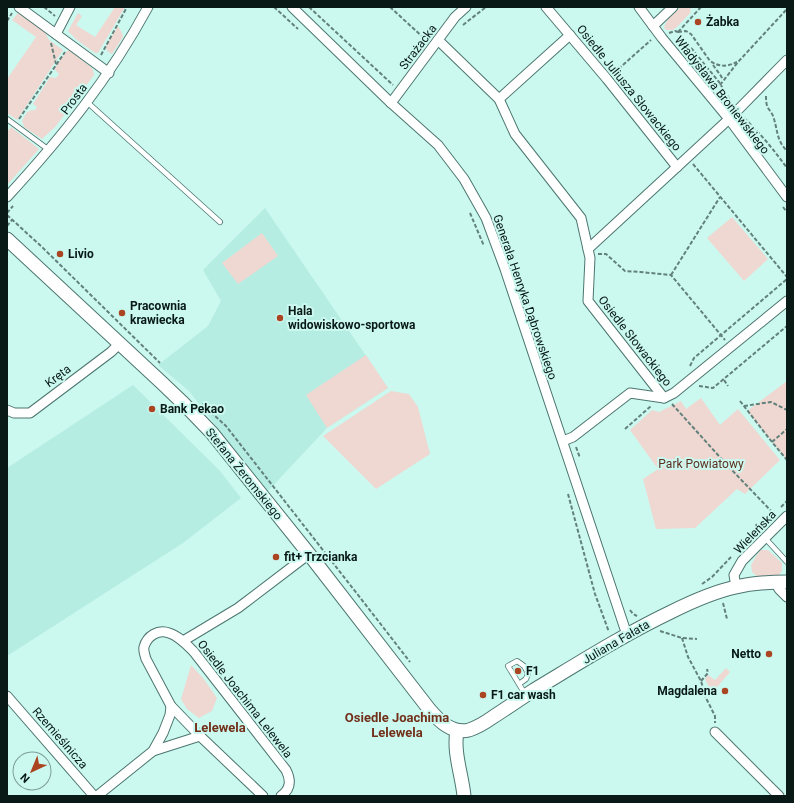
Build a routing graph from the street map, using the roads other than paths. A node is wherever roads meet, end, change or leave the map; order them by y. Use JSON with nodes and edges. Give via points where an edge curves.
{"nodes":[{"id":1,"x":19,"y":7,"type":"edge"},
{"id":2,"x":70,"y":7,"type":"edge"},
{"id":3,"x":148,"y":7,"type":"edge"},
{"id":4,"x":292,"y":7,"type":"edge"},
{"id":5,"x":466,"y":7,"type":"edge"},
{"id":6,"x":546,"y":7,"type":"edge"},
{"id":7,"x":639,"y":7,"type":"edge"},
{"id":8,"x":673,"y":7,"type":"edge"},
{"id":9,"x":653,"y":26,"type":"junction"},
{"id":10,"x":56,"y":34,"type":"junction"},
{"id":11,"x":570,"y":35,"type":"junction"},
{"id":12,"x":438,"y":40,"type":"junction"},
{"id":13,"x":787,"y":60,"type":"edge"},
{"id":14,"x":105,"y":70,"type":"junction"},
{"id":15,"x":499,"y":99,"type":"junction"},
{"id":16,"x":88,"y":102,"type":"junction"},
{"id":17,"x":391,"y":103,"type":"junction"},
{"id":18,"x":7,"y":119,"type":"edge"},
{"id":19,"x":729,"y":119,"type":"junction"},
{"id":20,"x":49,"y":150,"type":"junction"},
{"id":21,"x":677,"y":166,"type":"junction"},
{"id":22,"x":7,"y":197,"type":"edge"},
{"id":23,"x":787,"y":197,"type":"edge"},
{"id":24,"x":220,"y":222,"type":"dead end"},
{"id":25,"x":7,"y":239,"type":"edge"},
{"id":26,"x":588,"y":251,"type":"junction"},
{"id":27,"x":787,"y":301,"type":"edge"},
{"id":28,"x":119,"y":344,"type":"junction"},
{"id":29,"x":661,"y":397,"type":"junction"},
{"id":30,"x":7,"y":410,"type":"edge"},
{"id":31,"x":563,"y":441,"type":"junction"},
{"id":32,"x":784,"y":519,"type":"edge"},
{"id":33,"x":765,"y":538,"type":"junction"},
{"id":34,"x":309,"y":554,"type":"junction"},
{"id":35,"x":787,"y":562,"type":"edge"},
{"id":36,"x":781,"y":582,"type":"edge"},
{"id":37,"x":736,"y":587,"type":"junction"},
{"id":38,"x":787,"y":597,"type":"edge"},
{"id":39,"x":627,"y":635,"type":"junction"},
{"id":40,"x":183,"y":641,"type":"junction"},
{"id":41,"x":519,"y":684,"type":"junction"},
{"id":42,"x":526,"y":695,"type":"junction"},
{"id":43,"x":7,"y":696,"type":"edge"},
{"id":44,"x":171,"y":706,"type":"junction"},
{"id":45,"x":457,"y":731,"type":"junction"},
{"id":46,"x":715,"y":732,"type":"road end"},
{"id":47,"x":200,"y":736,"type":"junction"},
{"id":48,"x":152,"y":751,"type":"junction"},
{"id":49,"x":94,"y":796,"type":"edge"},
{"id":50,"x":98,"y":796,"type":"edge"},
{"id":51,"x":263,"y":796,"type":"edge"},
{"id":52,"x":281,"y":796,"type":"edge"},
{"id":53,"x":464,"y":796,"type":"edge"},
{"id":54,"x":779,"y":796,"type":"edge"}],
"edges":[{"from":1,"to":10,"type":"street"},
{"from":2,"to":10,"type":"street"},
{"from":3,"to":14,"type":"street","name":"Prosta"},
{"from":4,"to":17,"type":"street","name":"Generała Henryka Dąbrowskiego"},
{"from":5,"to":12,"type":"street","name":"Strażacka"},
{"from":6,"to":11,"type":"street","name":"Osiedle Juliusza Słowackiego"},
{"from":7,"to":9,"type":"street","name":"Władysława Broniewskiego"},
{"from":8,"to":9,"type":"street"},
{"from":9,"to":19,"type":"street","name":"Władysława Broniewskiego","via":[[657,38]]},
{"from":10,"to":14,"type":"street"},
{"from":11,"to":15,"type":"street"},
{"from":11,"to":21,"type":"street","name":"Osiedle Juliusza Słowackiego"},
{"from":12,"to":15,"type":"street","name":"Osiedle Słowackiego"},
{"from":12,"to":17,"type":"street","name":"Strażacka"},
{"from":13,"to":19,"type":"street"},
{"from":14,"to":16,"type":"street","name":"Prosta"},
{"from":15,"to":26,"type":"street","name":"Osiedle Słowackiego","via":[[515,134],[581,218]]},
{"from":16,"to":20,"type":"street","name":"Prosta"},
{"from":16,"to":24,"type":"lane"},
{"from":17,"to":31,"type":"street","name":"Generała Henryka Dąbrowskiego","via":[[438,145],[464,179],[486,218]]},
{"from":18,"to":20,"type":"lane"},
{"from":19,"to":21,"type":"street"},
{"from":19,"to":23,"type":"street","name":"Władysława Broniewskiego"},
{"from":20,"to":22,"type":"street","name":"Prosta"},
{"from":21,"to":26,"type":"street"},
{"from":25,"to":28,"type":"main road","name":"Stefana Żeromskiego"},
{"from":26,"to":29,"type":"street","name":"Osiedle Słowackiego","via":[[588,301]]},
{"from":27,"to":29,"type":"street","via":[[686,384],[674,393]]},
{"from":28,"to":30,"type":"street","name":"Kręta","via":[[30,413],[14,413]]},
{"from":28,"to":34,"type":"main road","name":"Stefana Żeromskiego","via":[[212,433]]},
{"from":29,"to":31,"type":"street","via":[[630,393],[573,437]]},
{"from":31,"to":39,"type":"street","name":"Generała Henryka Dąbrowskiego"},
{"from":32,"to":33,"type":"street","name":"Wieleńska"},
{"from":33,"to":35,"type":"lane"},
{"from":33,"to":37,"type":"street","name":"Wieleńska","via":[[742,561],[734,575]]},
{"from":34,"to":40,"type":"street","via":[[238,608]]},
{"from":34,"to":45,"type":"main road","name":"Stefana Żeromskiego","via":[[437,719]]},
{"from":36,"to":37,"type":"main road","name":"Juliana Fałata"},
{"from":36,"to":38,"type":"street","via":[[780,589]]},
{"from":37,"to":39,"type":"main road","name":"Juliana Fałata","via":[[693,602]]},
{"from":39,"to":42,"type":"main road","name":"Juliana Fałata"},
{"from":40,"to":44,"type":"street","name":"Osiedle Joachima Lelewela","via":[[168,632],[157,632],[149,638],[144,647],[146,659]]},
{"from":40,"to":52,"type":"street","name":"Osiedle Joachima Lelewela","via":[[286,770],[290,782],[287,791]]},
{"from":41,"to":41,"type":"lane","via":[[526,679],[528,673],[517,661],[508,666]]},
{"from":41,"to":42,"type":"lane"},
{"from":42,"to":45,"type":"main road","name":"Juliana Fałata","via":[[482,724],[470,730]]},
{"from":43,"to":49,"type":"street","name":"Rzemieślnicza"},
{"from":44,"to":47,"type":"street","name":"Osiedle Joachima Lelewela"},
{"from":44,"to":48,"type":"street","via":[[163,733]]},
{"from":45,"to":53,"type":"main road","via":[[457,756]]},
{"from":46,"to":54,"type":"street"},
{"from":47,"to":48,"type":"street"},
{"from":47,"to":51,"type":"street","name":"Osiedle Joachima Lelewela"},
{"from":48,"to":50,"type":"street"}]}
